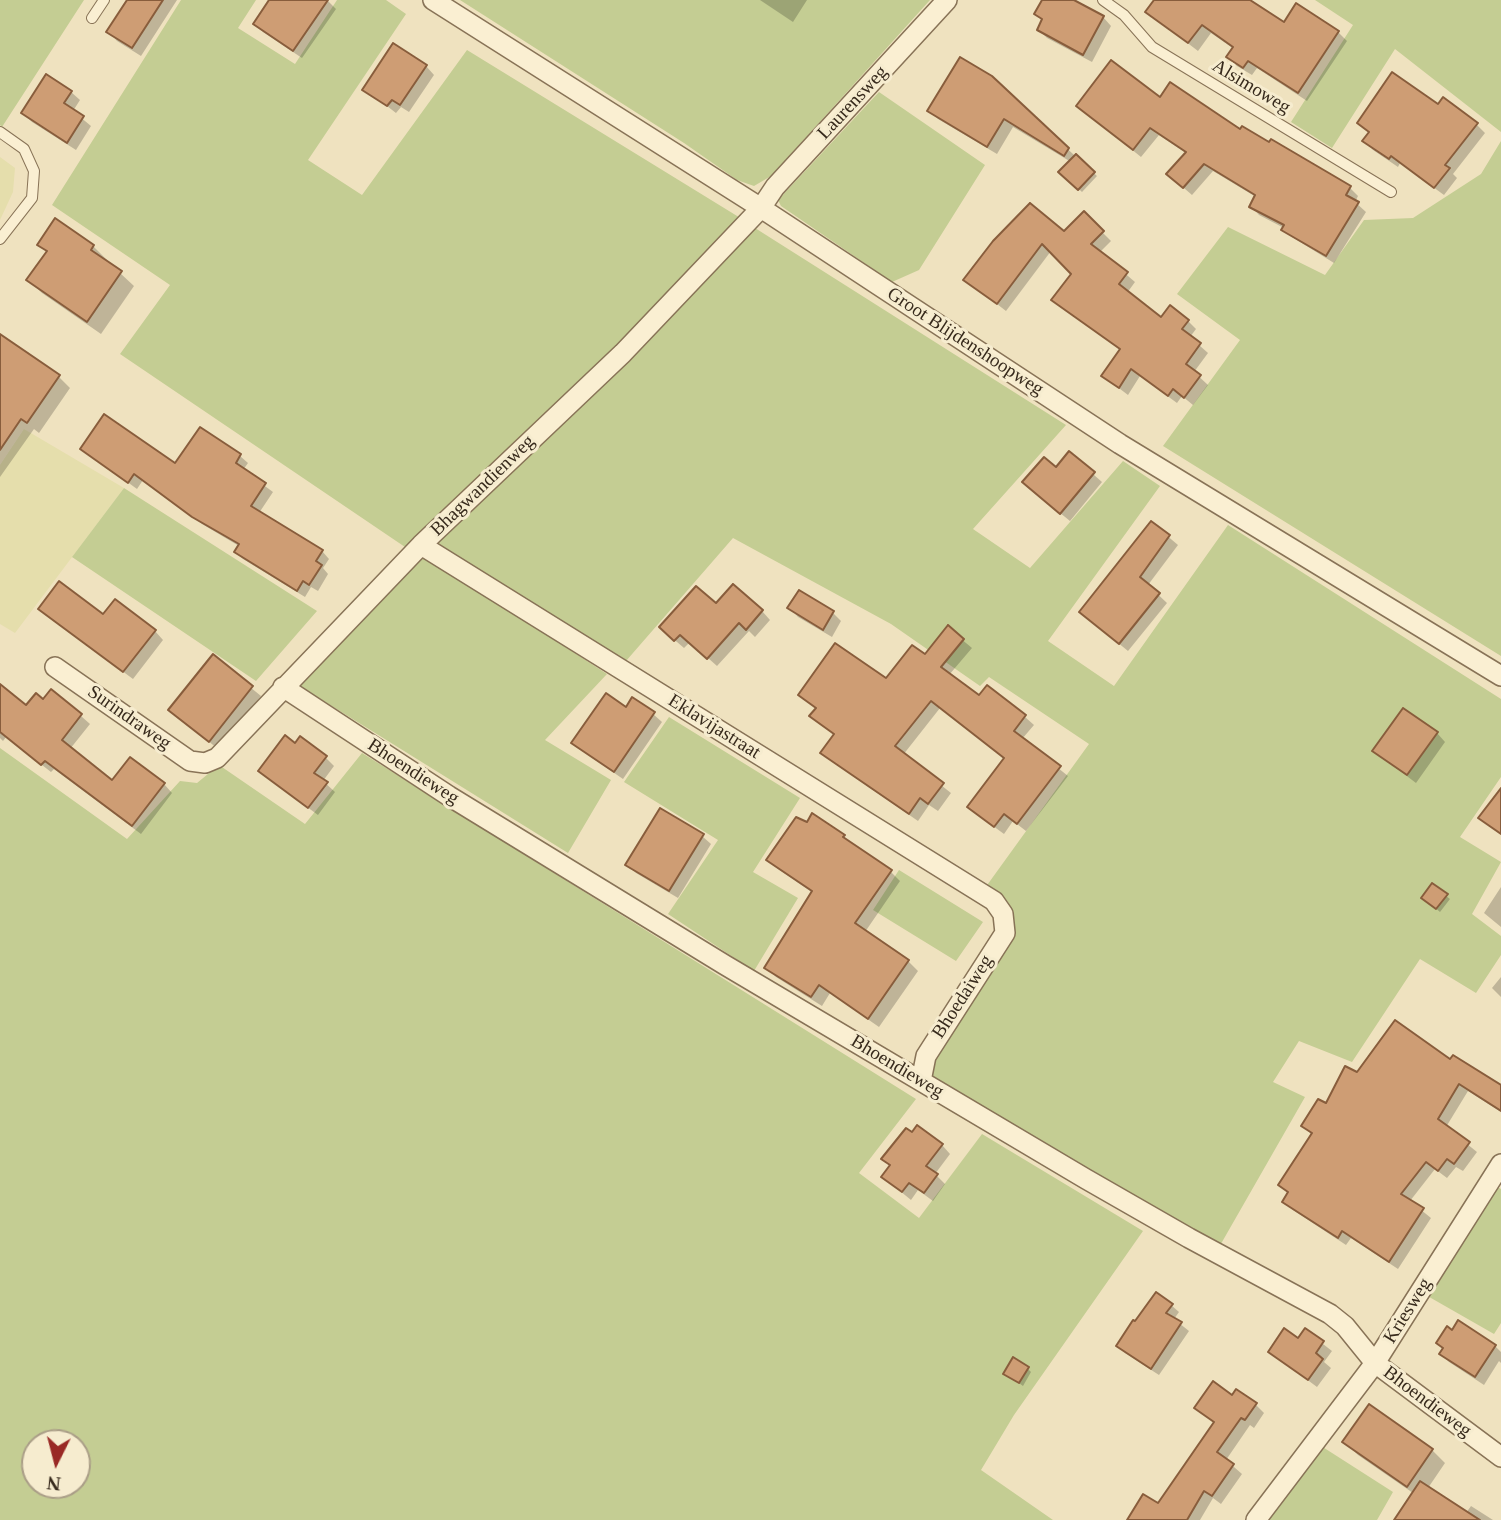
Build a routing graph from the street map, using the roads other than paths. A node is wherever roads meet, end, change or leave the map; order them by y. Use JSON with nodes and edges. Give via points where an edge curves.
{"nodes":[{"id":1,"x":103,"y":0,"type":"edge"},
{"id":2,"x":433,"y":0,"type":"edge"},
{"id":3,"x":947,"y":0,"type":"edge"},
{"id":4,"x":1103,"y":0,"type":"edge"},
{"id":5,"x":92,"y":19,"type":"dead end"},
{"id":6,"x":0,"y":132,"type":"edge"},
{"id":7,"x":1391,"y":192,"type":"dead end"},
{"id":8,"x":761,"y":208,"type":"junction"},
{"id":9,"x":0,"y":239,"type":"edge"},
{"id":10,"x":421,"y":545,"type":"junction"},
{"id":11,"x":55,"y":667,"type":"dead end"},
{"id":12,"x":1501,"y":676,"type":"edge"},
{"id":13,"x":283,"y":687,"type":"junction"},
{"id":14,"x":205,"y":763,"type":"joint"},
{"id":15,"x":1003,"y":914,"type":"joint"},
{"id":16,"x":921,"y":1081,"type":"junction"},
{"id":17,"x":1501,"y":1164,"type":"edge"},
{"id":18,"x":1375,"y":1363,"type":"junction"},
{"id":19,"x":1501,"y":1457,"type":"edge"},
{"id":20,"x":1256,"y":1520,"type":"edge"}],
"edges":[{"from":1,"to":5,"type":"lane"},
{"from":2,"to":8,"type":"street","name":"Groot Blijdenshoopweg"},
{"from":3,"to":8,"type":"street","name":"Laurensweg","via":[[775,187]]},
{"from":4,"to":7,"type":"lane","name":"Alsimoweg","via":[[1124,15],[1152,47]]},
{"from":6,"to":9,"type":"lane","via":[[24,149],[34,172],[32,198]]},
{"from":8,"to":10,"type":"street","name":"Bhagwandienweg","via":[[623,353]]},
{"from":8,"to":12,"type":"street","name":"Groot Blijdenshoopweg","via":[[1120,444]]},
{"from":10,"to":13,"type":"street","name":"Bhagwandienweg"},
{"from":10,"to":15,"type":"street","name":"Eklavijastraat","via":[[994,901]]},
{"from":11,"to":14,"type":"street","name":"Surindraweg","via":[[190,761]]},
{"from":13,"to":14,"type":"street","name":"Bhagwandienweg","via":[[217,758]]},
{"from":13,"to":16,"type":"street","name":"Bhoendieweg","via":[[461,803]]},
{"from":15,"to":16,"type":"street","name":"Bhoedaiweg","via":[[1005,933],[926,1056]]},
{"from":16,"to":18,"type":"street","name":"Bhoendieweg","via":[[1189,1238],[1330,1314]]},
{"from":17,"to":18,"type":"street","name":"Kriesweg"},
{"from":18,"to":19,"type":"street","name":"Bhoendieweg"},
{"from":18,"to":20,"type":"street","name":"Kriesweg"}]}
